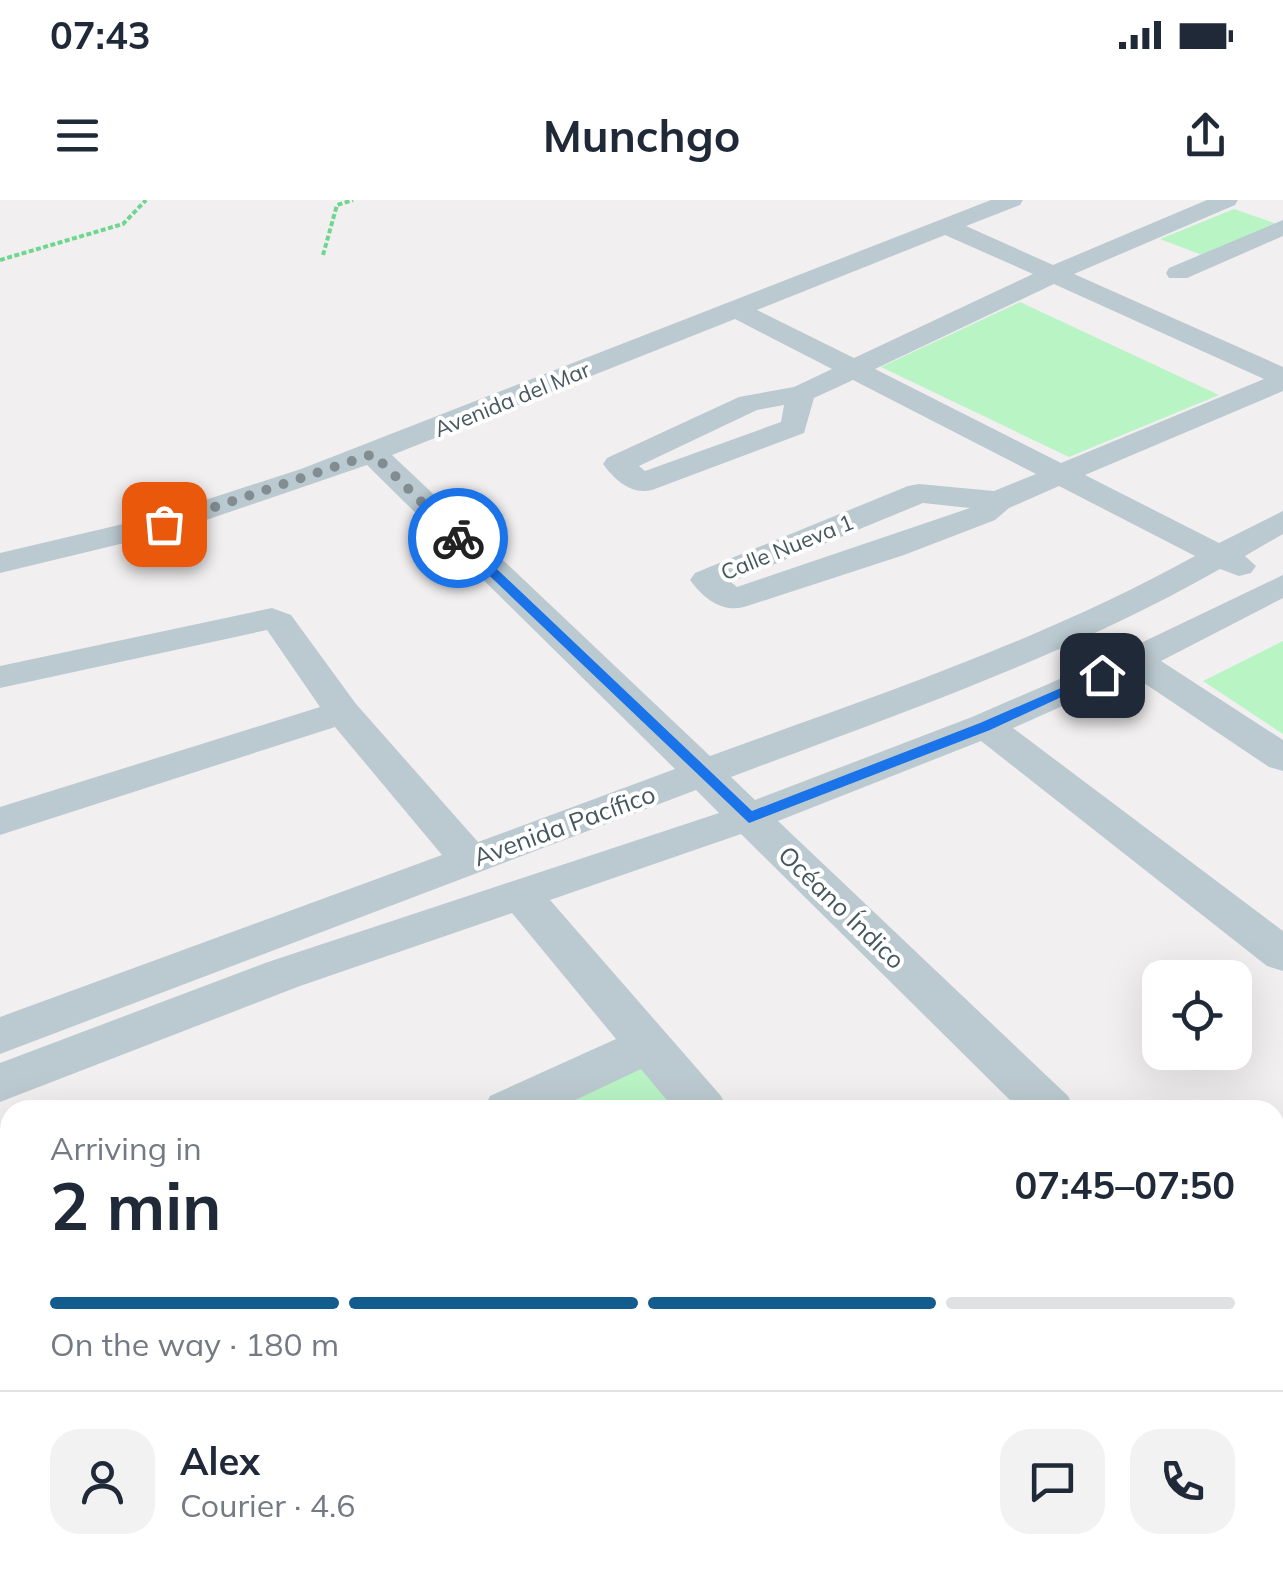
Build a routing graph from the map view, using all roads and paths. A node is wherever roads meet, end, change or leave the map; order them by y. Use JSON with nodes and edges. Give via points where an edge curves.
{"nodes":[{"id":1,"x":146,"y":200,"type":"edge"},
{"id":2,"x":353,"y":200,"type":"edge"},
{"id":3,"x":1012,"y":200,"type":"edge"},
{"id":4,"x":1227,"y":200,"type":"edge"},
{"id":5,"x":946,"y":226,"type":"junction"},
{"id":6,"x":1283,"y":226,"type":"edge"},
{"id":7,"x":1139,"y":236,"type":"junction"},
{"id":8,"x":324,"y":255,"type":"dead end"},
{"id":9,"x":0,"y":260,"type":"edge"},
{"id":10,"x":1203,"y":262,"type":"junction"},
{"id":11,"x":1178,"y":273,"type":"dead end"},
{"id":12,"x":1054,"y":274,"type":"junction"},
{"id":13,"x":736,"y":309,"type":"junction"},
{"id":14,"x":852,"y":368,"type":"junction"},
{"id":15,"x":1283,"y":379,"type":"edge"},
{"id":16,"x":801,"y":394,"type":"junction"},
{"id":17,"x":373,"y":454,"type":"junction"},
{"id":18,"x":1062,"y":475,"type":"junction"},
{"id":19,"x":998,"y":501,"type":"junction"},
{"id":20,"x":1283,"y":521,"type":"edge"},
{"id":21,"x":1222,"y":557,"type":"junction"},
{"id":22,"x":0,"y":563,"type":"edge"},
{"id":23,"x":1281,"y":586,"type":"edge"},
{"id":24,"x":1136,"y":660,"type":"junction"},
{"id":25,"x":0,"y":677,"type":"edge"},
{"id":26,"x":344,"y":712,"type":"junction"},
{"id":27,"x":985,"y":726,"type":"junction"},
{"id":28,"x":1283,"y":758,"type":"edge"},
{"id":29,"x":704,"y":774,"type":"junction"},
{"id":30,"x":749,"y":818,"type":"junction"},
{"id":31,"x":0,"y":821,"type":"edge"},
{"id":32,"x":469,"y":859,"type":"junction"},
{"id":33,"x":521,"y":896,"type":"junction"},
{"id":34,"x":1283,"y":954,"type":"edge"},
{"id":35,"x":0,"y":1036,"type":"edge"},
{"id":36,"x":647,"y":1045,"type":"junction"},
{"id":37,"x":0,"y":1083,"type":"edge"},
{"id":38,"x":529,"y":1100,"type":"edge"},
{"id":39,"x":695,"y":1100,"type":"edge"},
{"id":40,"x":1042,"y":1100,"type":"edge"}],
"edges":[{"from":1,"to":9,"type":"path","via":[[124,224]]},
{"from":2,"to":8,"type":"path","via":[[337,205]]},
{"from":3,"to":5,"type":"street","name":"Avenida del Mar"},
{"from":4,"to":6,"type":"street"},
{"from":4,"to":7,"type":"street"},
{"from":5,"to":12,"type":"street"},
{"from":5,"to":13,"type":"street","name":"Avenida del Mar"},
{"from":6,"to":10,"type":"street"},
{"from":7,"to":10,"type":"street"},
{"from":7,"to":12,"type":"street"},
{"from":10,"to":11,"type":"street"},
{"from":12,"to":14,"type":"street"},
{"from":12,"to":15,"type":"street"},
{"from":13,"to":14,"type":"street"},
{"from":13,"to":17,"type":"street","name":"Avenida del Mar"},
{"from":14,"to":16,"type":"street"},
{"from":14,"to":18,"type":"street"},
{"from":15,"to":18,"type":"street","name":"Calle Nueva 1"},
{"from":16,"to":16,"type":"street","via":[[749,403],[618,464],[641,483],[794,427]]},
{"from":17,"to":22,"type":"street","name":"Avenida del Mar","via":[[164,524]]},
{"from":17,"to":29,"type":"street","name":"Océano Índico"},
{"from":18,"to":19,"type":"street","name":"Calle Nueva 1"},
{"from":18,"to":21,"type":"street"},
{"from":19,"to":19,"type":"street","name":"Calle Nueva 1","via":[[984,513],[892,548],[732,600],[707,580],[920,493]]},
{"from":20,"to":21,"type":"street","name":"Avenida Pacífico"},
{"from":21,"to":23,"type":"street"},
{"from":21,"to":29,"type":"street","name":"Avenida Pacífico","via":[[1041,647]]},
{"from":23,"to":24,"type":"street","name":"Avenida Pacífico"},
{"from":24,"to":27,"type":"street","name":"Avenida Pacífico"},
{"from":24,"to":28,"type":"street"},
{"from":25,"to":26,"type":"street","via":[[272,618]]},
{"from":26,"to":31,"type":"street"},
{"from":26,"to":32,"type":"street"},
{"from":27,"to":30,"type":"street","name":"Avenida Pacífico"},
{"from":27,"to":34,"type":"street"},
{"from":29,"to":30,"type":"street","name":"Océano Índico"},
{"from":29,"to":32,"type":"street","name":"Avenida Pacífico"},
{"from":30,"to":33,"type":"street","name":"Avenida Pacífico"},
{"from":30,"to":40,"type":"street","name":"Océano Índico"},
{"from":32,"to":35,"type":"street","name":"Avenida Pacífico"},
{"from":33,"to":36,"type":"street"},
{"from":33,"to":37,"type":"street","name":"Avenida Pacífico","via":[[284,974]]},
{"from":36,"to":38,"type":"street"},
{"from":36,"to":39,"type":"street"}]}
